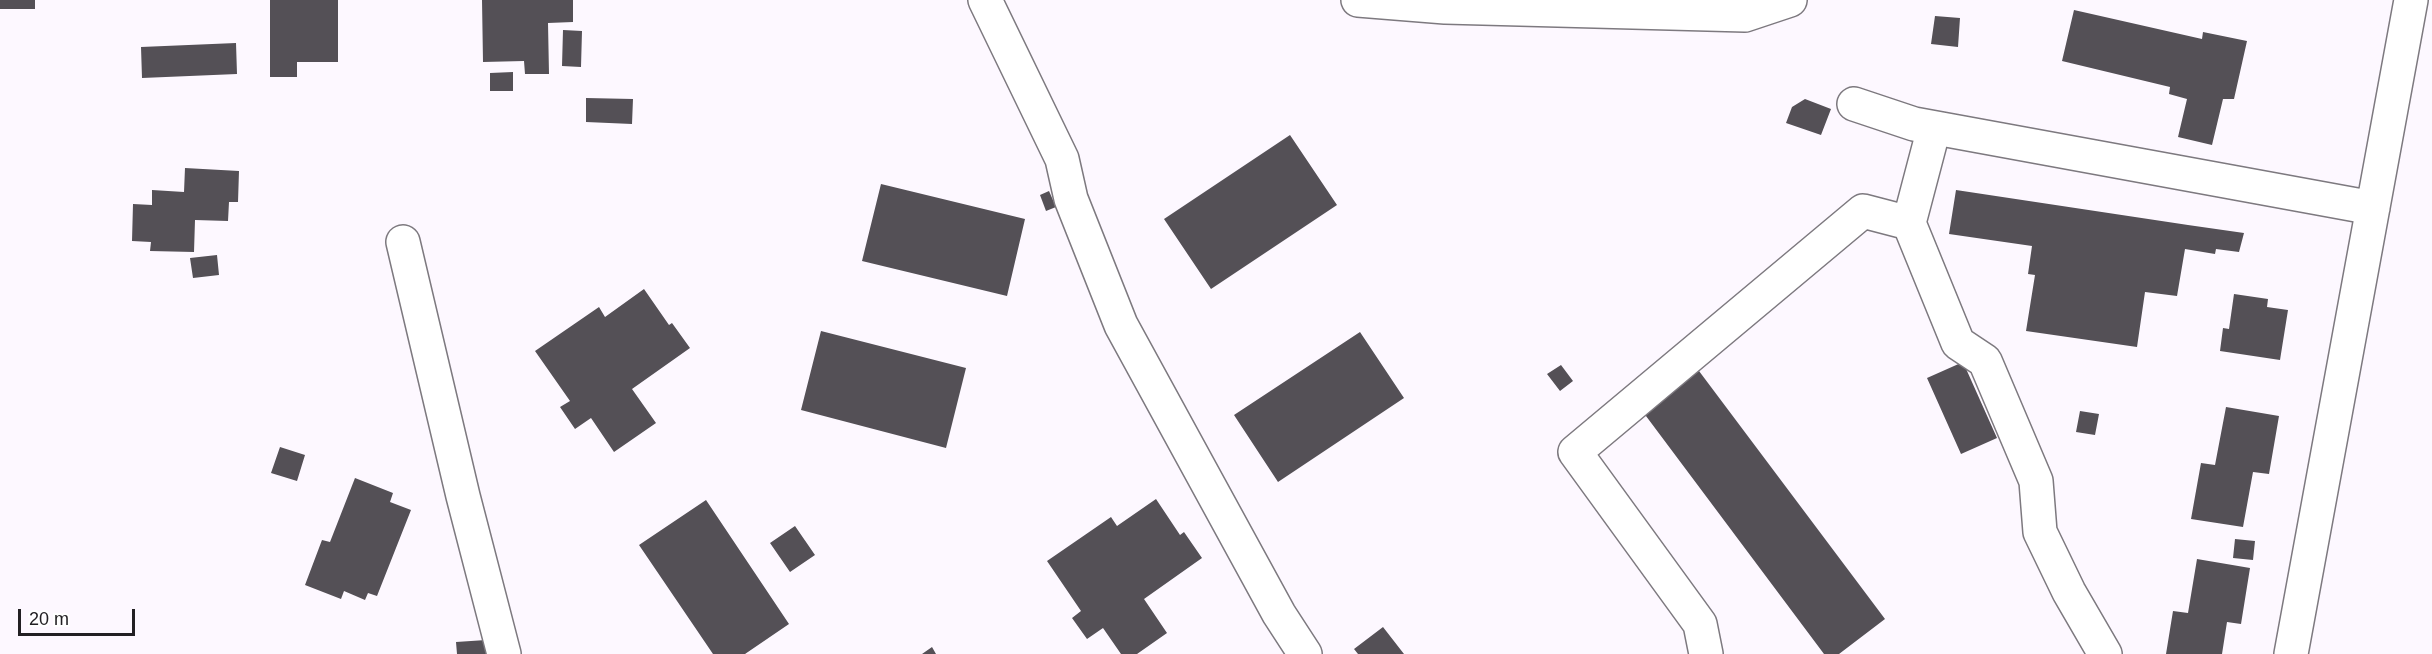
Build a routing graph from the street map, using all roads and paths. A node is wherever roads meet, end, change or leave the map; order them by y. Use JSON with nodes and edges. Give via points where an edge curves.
{"nodes":[{"id":1,"x":977,"y":0,"type":"edge"},
{"id":2,"x":985,"y":0,"type":"edge"},
{"id":3,"x":1358,"y":0,"type":"edge"},
{"id":4,"x":1790,"y":0,"type":"edge"},
{"id":5,"x":2411,"y":0,"type":"edge"},
{"id":6,"x":1854,"y":104,"type":"dead end"},
{"id":7,"x":1934,"y":128,"type":"junction"},
{"id":8,"x":1071,"y":199,"type":"junction"},
{"id":9,"x":2373,"y":208,"type":"junction"},
{"id":10,"x":1909,"y":223,"type":"junction"},
{"id":11,"x":403,"y":242,"type":"dead end"},
{"id":12,"x":504,"y":654,"type":"edge"},
{"id":13,"x":1305,"y":654,"type":"edge"},
{"id":14,"x":1706,"y":654,"type":"edge"},
{"id":15,"x":2105,"y":654,"type":"edge"},
{"id":16,"x":2291,"y":654,"type":"edge"}],
"edges":[{"from":1,"to":8,"type":"street"},
{"from":2,"to":8,"type":"street","via":[[1062,159]]},
{"from":3,"to":4,"type":"street","via":[[1445,7],[1745,15]]},
{"from":5,"to":9,"type":"street"},
{"from":6,"to":7,"type":"street"},
{"from":7,"to":9,"type":"street"},
{"from":7,"to":10,"type":"street"},
{"from":8,"to":13,"type":"street","via":[[1121,326],[1279,614]]},
{"from":9,"to":16,"type":"street"},
{"from":10,"to":14,"type":"street","via":[[1863,211],[1575,453],[1700,624]]},
{"from":10,"to":15,"type":"street","via":[[1958,343],[1985,361],[2036,481],[2040,532]]},
{"from":11,"to":12,"type":"street"}]}
